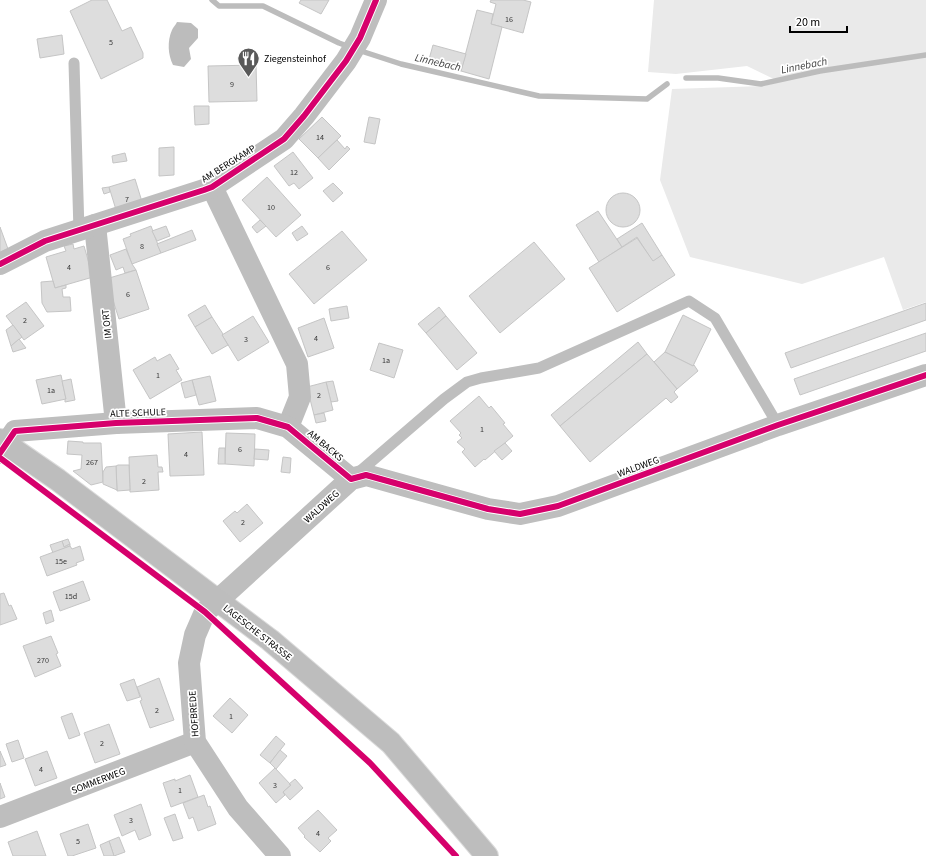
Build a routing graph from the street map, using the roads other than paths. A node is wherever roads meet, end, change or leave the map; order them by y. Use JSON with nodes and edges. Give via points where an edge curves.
{"nodes":[{"id":1,"x":376,"y":0,"type":"edge"},
{"id":2,"x":74,"y":62,"type":"dead end"},
{"id":3,"x":212,"y":187,"type":"junction"},
{"id":4,"x":87,"y":228,"type":"junction"},
{"id":5,"x":0,"y":264,"type":"edge"},
{"id":6,"x":926,"y":375,"type":"edge"},
{"id":7,"x":116,"y":423,"type":"junction"},
{"id":8,"x":778,"y":425,"type":"junction"},
{"id":9,"x":288,"y":427,"type":"junction"},
{"id":10,"x":2,"y":446,"type":"edge"},
{"id":11,"x":351,"y":479,"type":"junction"},
{"id":12,"x":218,"y":600,"type":"junction"},
{"id":13,"x":195,"y":742,"type":"junction"},
{"id":14,"x":0,"y":817,"type":"edge"},
{"id":15,"x":280,"y":856,"type":"edge"},
{"id":16,"x":487,"y":856,"type":"edge"}],
"edges":[{"from":1,"to":3,"type":"street","name":"AM BERGKAMP","via":[[360,38],[346,61],[284,139]]},
{"from":2,"to":4,"type":"lane"},
{"from":3,"to":4,"type":"street","name":"AM BERGKAMP"},
{"from":3,"to":9,"type":"street","via":[[297,364],[300,397]]},
{"from":4,"to":5,"type":"street","name":"AM BERGKAMP","via":[[45,241]]},
{"from":4,"to":7,"type":"street","name":"IM ORT"},
{"from":6,"to":8,"type":"street","name":"WALDWEG"},
{"from":7,"to":9,"type":"street","name":"ALTE SCHULE","via":[[257,418]]},
{"from":7,"to":10,"type":"street","name":"ALTE SCHULE","via":[[15,431]]},
{"from":8,"to":11,"type":"street","name":"WALDWEG","via":[[558,506],[520,514],[488,509],[366,475]]},
{"from":8,"to":11,"type":"lane","via":[[715,318],[688,301],[539,368],[467,382]]},
{"from":9,"to":11,"type":"street","name":"AM BACKS"},
{"from":10,"to":12,"type":"main road","name":"LAGESCHE STRASSE","via":[[58,480]]},
{"from":11,"to":12,"type":"street","name":"WALDWEG"},
{"from":12,"to":13,"type":"street","name":"HOFBREDE","via":[[205,612],[195,635],[189,663]]},
{"from":12,"to":16,"type":"main road","name":"LAGESCHE STRASSE","via":[[270,640],[391,743]]},
{"from":13,"to":14,"type":"street","name":"SOMMERWEG"},
{"from":13,"to":15,"type":"street","name":"HOFBREDE","via":[[238,808]]}]}
